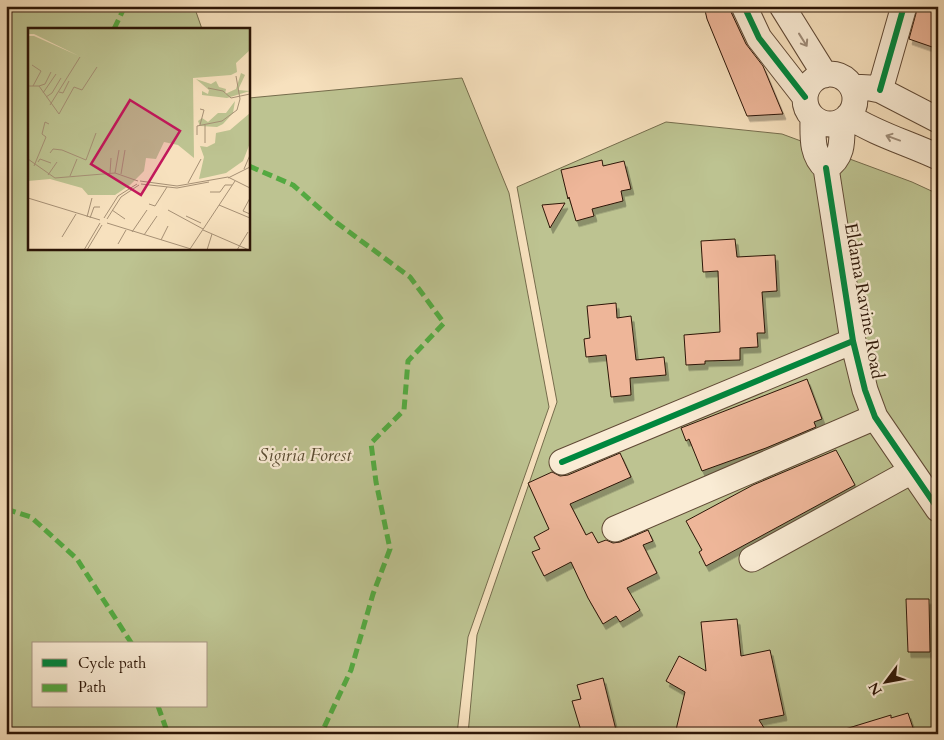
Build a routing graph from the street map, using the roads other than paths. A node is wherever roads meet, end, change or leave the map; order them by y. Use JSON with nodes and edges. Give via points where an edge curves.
{"nodes":[{"id":1,"x":744,"y":6,"type":"edge"},
{"id":2,"x":782,"y":6,"type":"edge"},
{"id":3,"x":904,"y":6,"type":"edge"},
{"id":4,"x":825,"y":75,"type":"junction"},
{"id":5,"x":852,"y":87,"type":"junction"},
{"id":6,"x":880,"y":90,"type":"junction"},
{"id":7,"x":809,"y":107,"type":"junction"},
{"id":8,"x":845,"y":119,"type":"junction"},
{"id":9,"x":938,"y":120,"type":"edge"},
{"id":10,"x":938,"y":157,"type":"edge"},
{"id":11,"x":826,"y":168,"type":"junction"},
{"id":12,"x":853,"y":341,"type":"junction"},
{"id":13,"x":875,"y":417,"type":"junction"},
{"id":14,"x":562,"y":462,"type":"dead end"},
{"id":15,"x":912,"y":472,"type":"junction"},
{"id":16,"x":938,"y":509,"type":"edge"},
{"id":17,"x":615,"y":529,"type":"dead end"},
{"id":18,"x":752,"y":559,"type":"dead end"}],
"edges":[{"from":1,"to":7,"type":"street","via":[[759,38]]},
{"from":2,"to":4,"type":"street","one_way":true},
{"from":3,"to":6,"type":"street"},
{"from":4,"to":5,"type":"street","via":[[840,77]]},
{"from":4,"to":7,"type":"street","via":[[811,82],[807,89]]},
{"from":5,"to":6,"type":"street"},
{"from":5,"to":8,"type":"street","via":[[855,102]]},
{"from":6,"to":9,"type":"street"},
{"from":7,"to":8,"type":"street","via":[[827,124]]},
{"from":7,"to":11,"type":"street","via":[[814,150]]},
{"from":10,"to":8,"type":"street","one_way":true},
{"from":8,"to":11,"type":"street","via":[[841,151]]},
{"from":11,"to":12,"type":"street","name":"Eldama Ravine Road"},
{"from":12,"to":13,"type":"street","name":"Eldama Ravine Road"},
{"from":12,"to":14,"type":"street"},
{"from":13,"to":15,"type":"street","name":"Eldama Ravine Road"},
{"from":13,"to":17,"type":"street"},
{"from":15,"to":16,"type":"street","name":"Eldama Ravine Road"},
{"from":15,"to":18,"type":"street"}]}
